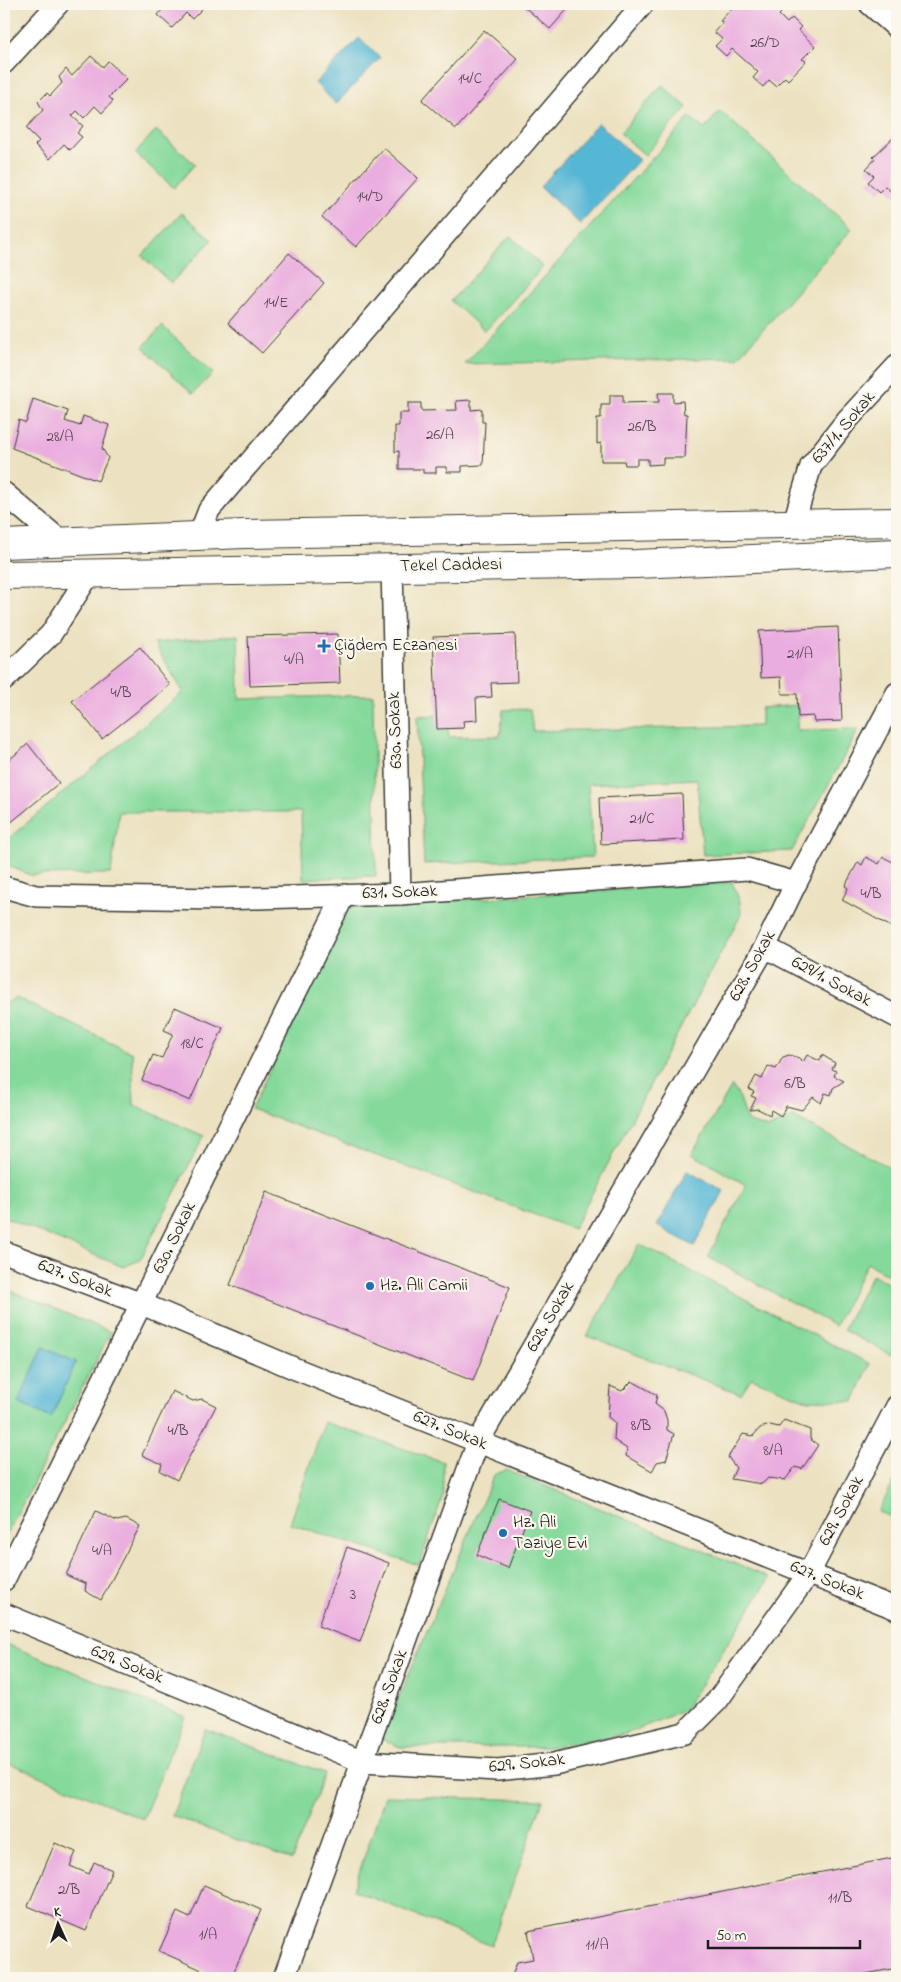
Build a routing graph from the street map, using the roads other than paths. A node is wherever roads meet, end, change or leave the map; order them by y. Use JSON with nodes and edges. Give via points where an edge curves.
{"nodes":[{"id":1,"x":58,"y":4,"type":"edge"},
{"id":2,"x":643,"y":4,"type":"edge"},
{"id":3,"x":870,"y":4,"type":"edge"},
{"id":4,"x":897,"y":28,"type":"edge"},
{"id":5,"x":4,"y":63,"type":"edge"},
{"id":6,"x":897,"y":366,"type":"edge"},
{"id":7,"x":4,"y":493,"type":"edge"},
{"id":8,"x":897,"y":522,"type":"edge"},
{"id":9,"x":793,"y":525,"type":"junction"},
{"id":10,"x":199,"y":536,"type":"junction"},
{"id":11,"x":63,"y":543,"type":"junction"},
{"id":12,"x":4,"y":544,"type":"edge"},
{"id":13,"x":897,"y":553,"type":"edge"},
{"id":14,"x":392,"y":567,"type":"junction"},
{"id":15,"x":90,"y":573,"type":"junction"},
{"id":16,"x":4,"y":575,"type":"edge"},
{"id":17,"x":4,"y":680,"type":"edge"},
{"id":18,"x":897,"y":693,"type":"edge"},
{"id":19,"x":796,"y":883,"type":"junction"},
{"id":20,"x":4,"y":887,"type":"edge"},
{"id":21,"x":400,"y":894,"type":"junction"},
{"id":22,"x":344,"y":895,"type":"junction"},
{"id":23,"x":765,"y":947,"type":"junction"},
{"id":24,"x":897,"y":1018,"type":"edge"},
{"id":25,"x":4,"y":1252,"type":"edge"},
{"id":26,"x":142,"y":1304,"type":"junction"},
{"id":27,"x":897,"y":1406,"type":"edge"},
{"id":28,"x":478,"y":1442,"type":"junction"},
{"id":29,"x":808,"y":1573,"type":"junction"},
{"id":30,"x":4,"y":1580,"type":"edge"},
{"id":31,"x":897,"y":1609,"type":"edge"},
{"id":32,"x":4,"y":1614,"type":"edge"},
{"id":33,"x":363,"y":1762,"type":"junction"},
{"id":34,"x":284,"y":1978,"type":"edge"}],
"edges":[{"from":1,"to":5,"type":"street"},
{"from":2,"to":10,"type":"street","via":[[209,510]]},
{"from":3,"to":4,"type":"street"},
{"from":6,"to":9,"type":"street","name":"637/1. Sokak","via":[[811,466]]},
{"from":7,"to":11,"type":"street"},
{"from":8,"to":9,"type":"main road"},
{"from":9,"to":10,"type":"main road"},
{"from":10,"to":11,"type":"main road"},
{"from":11,"to":12,"type":"main road"},
{"from":13,"to":14,"type":"main road","name":"Tekel Caddesi","via":[[636,564]]},
{"from":14,"to":15,"type":"main road","name":"Tekel Caddesi"},
{"from":14,"to":21,"type":"street","name":"630. Sokak"},
{"from":15,"to":16,"type":"main road","name":"Tekel Caddesi"},
{"from":15,"to":17,"type":"street","via":[[51,634]]},
{"from":18,"to":19,"type":"street","name":"628. Sokak"},
{"from":19,"to":21,"type":"street","name":"631. Sokak","via":[[747,869]]},
{"from":19,"to":23,"type":"street","name":"628. Sokak"},
{"from":20,"to":22,"type":"street","name":"631. Sokak","via":[[45,896],[218,899]]},
{"from":21,"to":22,"type":"street","name":"631. Sokak"},
{"from":22,"to":26,"type":"street","name":"630. Sokak"},
{"from":23,"to":24,"type":"street","name":"629/1. Sokak"},
{"from":23,"to":28,"type":"street","name":"628. Sokak"},
{"from":25,"to":26,"type":"street","name":"627. Sokak"},
{"from":26,"to":28,"type":"street","name":"627. Sokak"},
{"from":26,"to":30,"type":"street","name":"630. Sokak"},
{"from":27,"to":29,"type":"street","name":"629. Sokak"},
{"from":28,"to":29,"type":"street","name":"627. Sokak"},
{"from":28,"to":33,"type":"street","name":"628. Sokak"},
{"from":29,"to":31,"type":"street","name":"627. Sokak"},
{"from":29,"to":33,"type":"street","name":"629. Sokak","via":[[717,1701],[685,1733],[554,1764],[497,1770]]},
{"from":32,"to":33,"type":"street","name":"629. Sokak"},
{"from":33,"to":34,"type":"street","name":"628. Sokak"}]}
